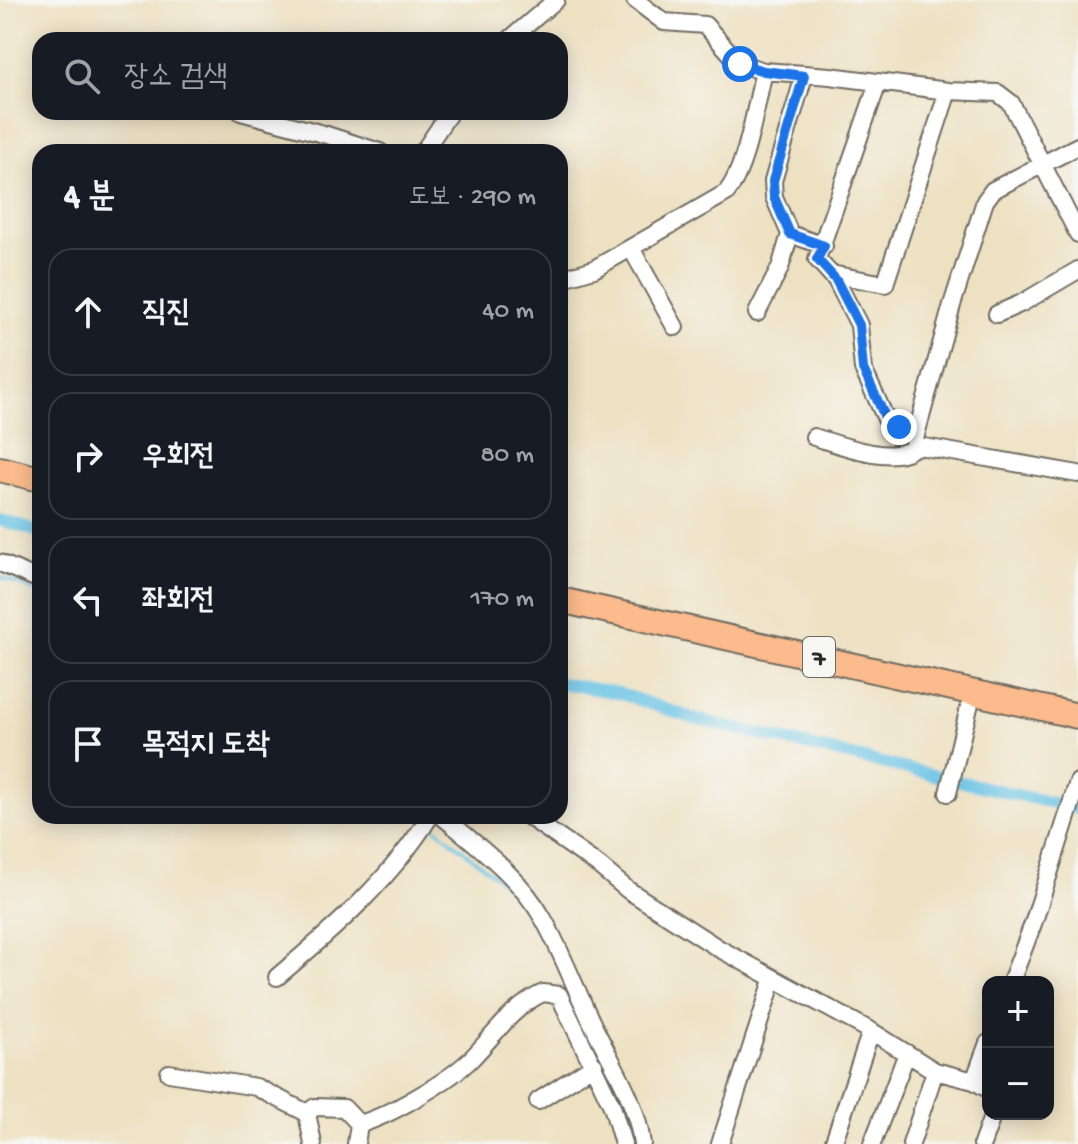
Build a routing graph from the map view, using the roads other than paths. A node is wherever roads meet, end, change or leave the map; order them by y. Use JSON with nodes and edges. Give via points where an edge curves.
{"nodes":[{"id":1,"x":556,"y":0,"type":"edge"},
{"id":2,"x":635,"y":0,"type":"edge"},
{"id":3,"x":518,"y":32,"type":"edge"},
{"id":4,"x":764,"y":71,"type":"junction"},
{"id":5,"x":804,"y":76,"type":"junction"},
{"id":6,"x":878,"y":83,"type":"junction"},
{"id":7,"x":948,"y":91,"type":"junction"},
{"id":8,"x":269,"y":120,"type":"edge"},
{"id":9,"x":445,"y":120,"type":"edge"},
{"id":10,"x":352,"y":144,"type":"edge"},
{"id":11,"x":428,"y":144,"type":"edge"},
{"id":12,"x":1078,"y":146,"type":"edge"},
{"id":13,"x":1041,"y":164,"type":"junction"},
{"id":14,"x":790,"y":234,"type":"junction"},
{"id":15,"x":1078,"y":234,"type":"edge"},
{"id":16,"x":824,"y":246,"type":"junction"},
{"id":17,"x":631,"y":248,"type":"junction"},
{"id":18,"x":1078,"y":270,"type":"edge"},
{"id":19,"x":831,"y":274,"type":"junction"},
{"id":20,"x":568,"y":277,"type":"edge"},
{"id":21,"x":757,"y":313,"type":"dead end"},
{"id":22,"x":997,"y":314,"type":"dead end"},
{"id":23,"x":675,"y":327,"type":"dead end"},
{"id":24,"x":814,"y":437,"type":"dead end"},
{"id":25,"x":914,"y":441,"type":"junction"},
{"id":26,"x":0,"y":469,"type":"edge"},
{"id":27,"x":1078,"y":474,"type":"edge"},
{"id":28,"x":32,"y":477,"type":"edge"},
{"id":29,"x":0,"y":563,"type":"edge"},
{"id":30,"x":32,"y":577,"type":"edge"},
{"id":31,"x":568,"y":602,"type":"edge"},
{"id":32,"x":973,"y":691,"type":"junction"},
{"id":33,"x":1078,"y":716,"type":"edge"},
{"id":34,"x":1077,"y":786,"type":"edge"},
{"id":35,"x":948,"y":793,"type":"dead end"},
{"id":36,"x":425,"y":824,"type":"edge"},
{"id":37,"x":451,"y":824,"type":"edge"},
{"id":38,"x":539,"y":824,"type":"edge"},
{"id":39,"x":1013,"y":976,"type":"edge"},
{"id":40,"x":277,"y":977,"type":"dead end"},
{"id":41,"x":773,"y":980,"type":"junction"},
{"id":42,"x":871,"y":1031,"type":"junction"},
{"id":43,"x":987,"y":1048,"type":"edge"},
{"id":44,"x":907,"y":1053,"type":"junction"},
{"id":45,"x":594,"y":1065,"type":"junction"},
{"id":46,"x":935,"y":1071,"type":"junction"},
{"id":47,"x":169,"y":1073,"type":"dead end"},
{"id":48,"x":981,"y":1085,"type":"edge"},
{"id":49,"x":538,"y":1101,"type":"dead end"},
{"id":50,"x":307,"y":1113,"type":"junction"},
{"id":51,"x":991,"y":1120,"type":"edge"},
{"id":52,"x":359,"y":1124,"type":"junction"},
{"id":53,"x":313,"y":1144,"type":"edge"},
{"id":54,"x":356,"y":1144,"type":"edge"},
{"id":55,"x":623,"y":1144,"type":"edge"},
{"id":56,"x":642,"y":1144,"type":"edge"},
{"id":57,"x":720,"y":1144,"type":"edge"},
{"id":58,"x":833,"y":1144,"type":"edge"},
{"id":59,"x":872,"y":1144,"type":"edge"},
{"id":60,"x":911,"y":1144,"type":"edge"},
{"id":61,"x":982,"y":1144,"type":"edge"}],
"edges":[{"from":1,"to":3,"type":"street"},
{"from":2,"to":4,"type":"street","via":[[664,22],[705,25],[740,64]]},
{"from":4,"to":5,"type":"street"},
{"from":4,"to":17,"type":"street","via":[[734,183],[726,193]]},
{"from":5,"to":6,"type":"street"},
{"from":5,"to":14,"type":"street","via":[[773,181]]},
{"from":6,"to":7,"type":"street"},
{"from":6,"to":16,"type":"street"},
{"from":7,"to":13,"type":"street","via":[[998,93],[1011,103]]},
{"from":7,"to":19,"type":"street","via":[[885,284]]},
{"from":8,"to":10,"type":"street"},
{"from":9,"to":11,"type":"street"},
{"from":12,"to":13,"type":"street"},
{"from":13,"to":15,"type":"street"},
{"from":13,"to":25,"type":"street","via":[[993,190],[985,201]]},
{"from":14,"to":16,"type":"street"},
{"from":14,"to":21,"type":"street"},
{"from":16,"to":19,"type":"street","via":[[817,259]]},
{"from":17,"to":20,"type":"street"},
{"from":17,"to":23,"type":"street"},
{"from":18,"to":22,"type":"street"},
{"from":19,"to":25,"type":"street","via":[[859,325],[863,369],[886,419]]},
{"from":24,"to":25,"type":"street","via":[[868,453],[906,453]]},
{"from":25,"to":27,"type":"street"},
{"from":26,"to":28,"type":"highway"},
{"from":29,"to":30,"type":"street"},
{"from":31,"to":32,"type":"highway","number":"7"},
{"from":32,"to":33,"type":"highway","number":"7"},
{"from":32,"to":35,"type":"street"},
{"from":34,"to":39,"type":"street"},
{"from":36,"to":40,"type":"street","via":[[344,919]]},
{"from":37,"to":56,"type":"street","via":[[508,874],[544,920],[623,1080]]},
{"from":38,"to":41,"type":"street","via":[[650,905]]},
{"from":41,"to":42,"type":"street"},
{"from":41,"to":57,"type":"street"},
{"from":42,"to":44,"type":"street"},
{"from":42,"to":58,"type":"street"},
{"from":43,"to":48,"type":"street"},
{"from":44,"to":46,"type":"street"},
{"from":44,"to":59,"type":"street"},
{"from":45,"to":49,"type":"street"},
{"from":45,"to":52,"type":"street","via":[[559,995],[543,993],[500,1024],[466,1064],[403,1104]]},
{"from":45,"to":55,"type":"street"},
{"from":46,"to":48,"type":"street"},
{"from":46,"to":60,"type":"street"},
{"from":47,"to":50,"type":"street","via":[[256,1087]]},
{"from":50,"to":52,"type":"street","via":[[315,1107],[344,1108]]},
{"from":50,"to":53,"type":"street"},
{"from":51,"to":61,"type":"street"},
{"from":52,"to":54,"type":"street"}]}
